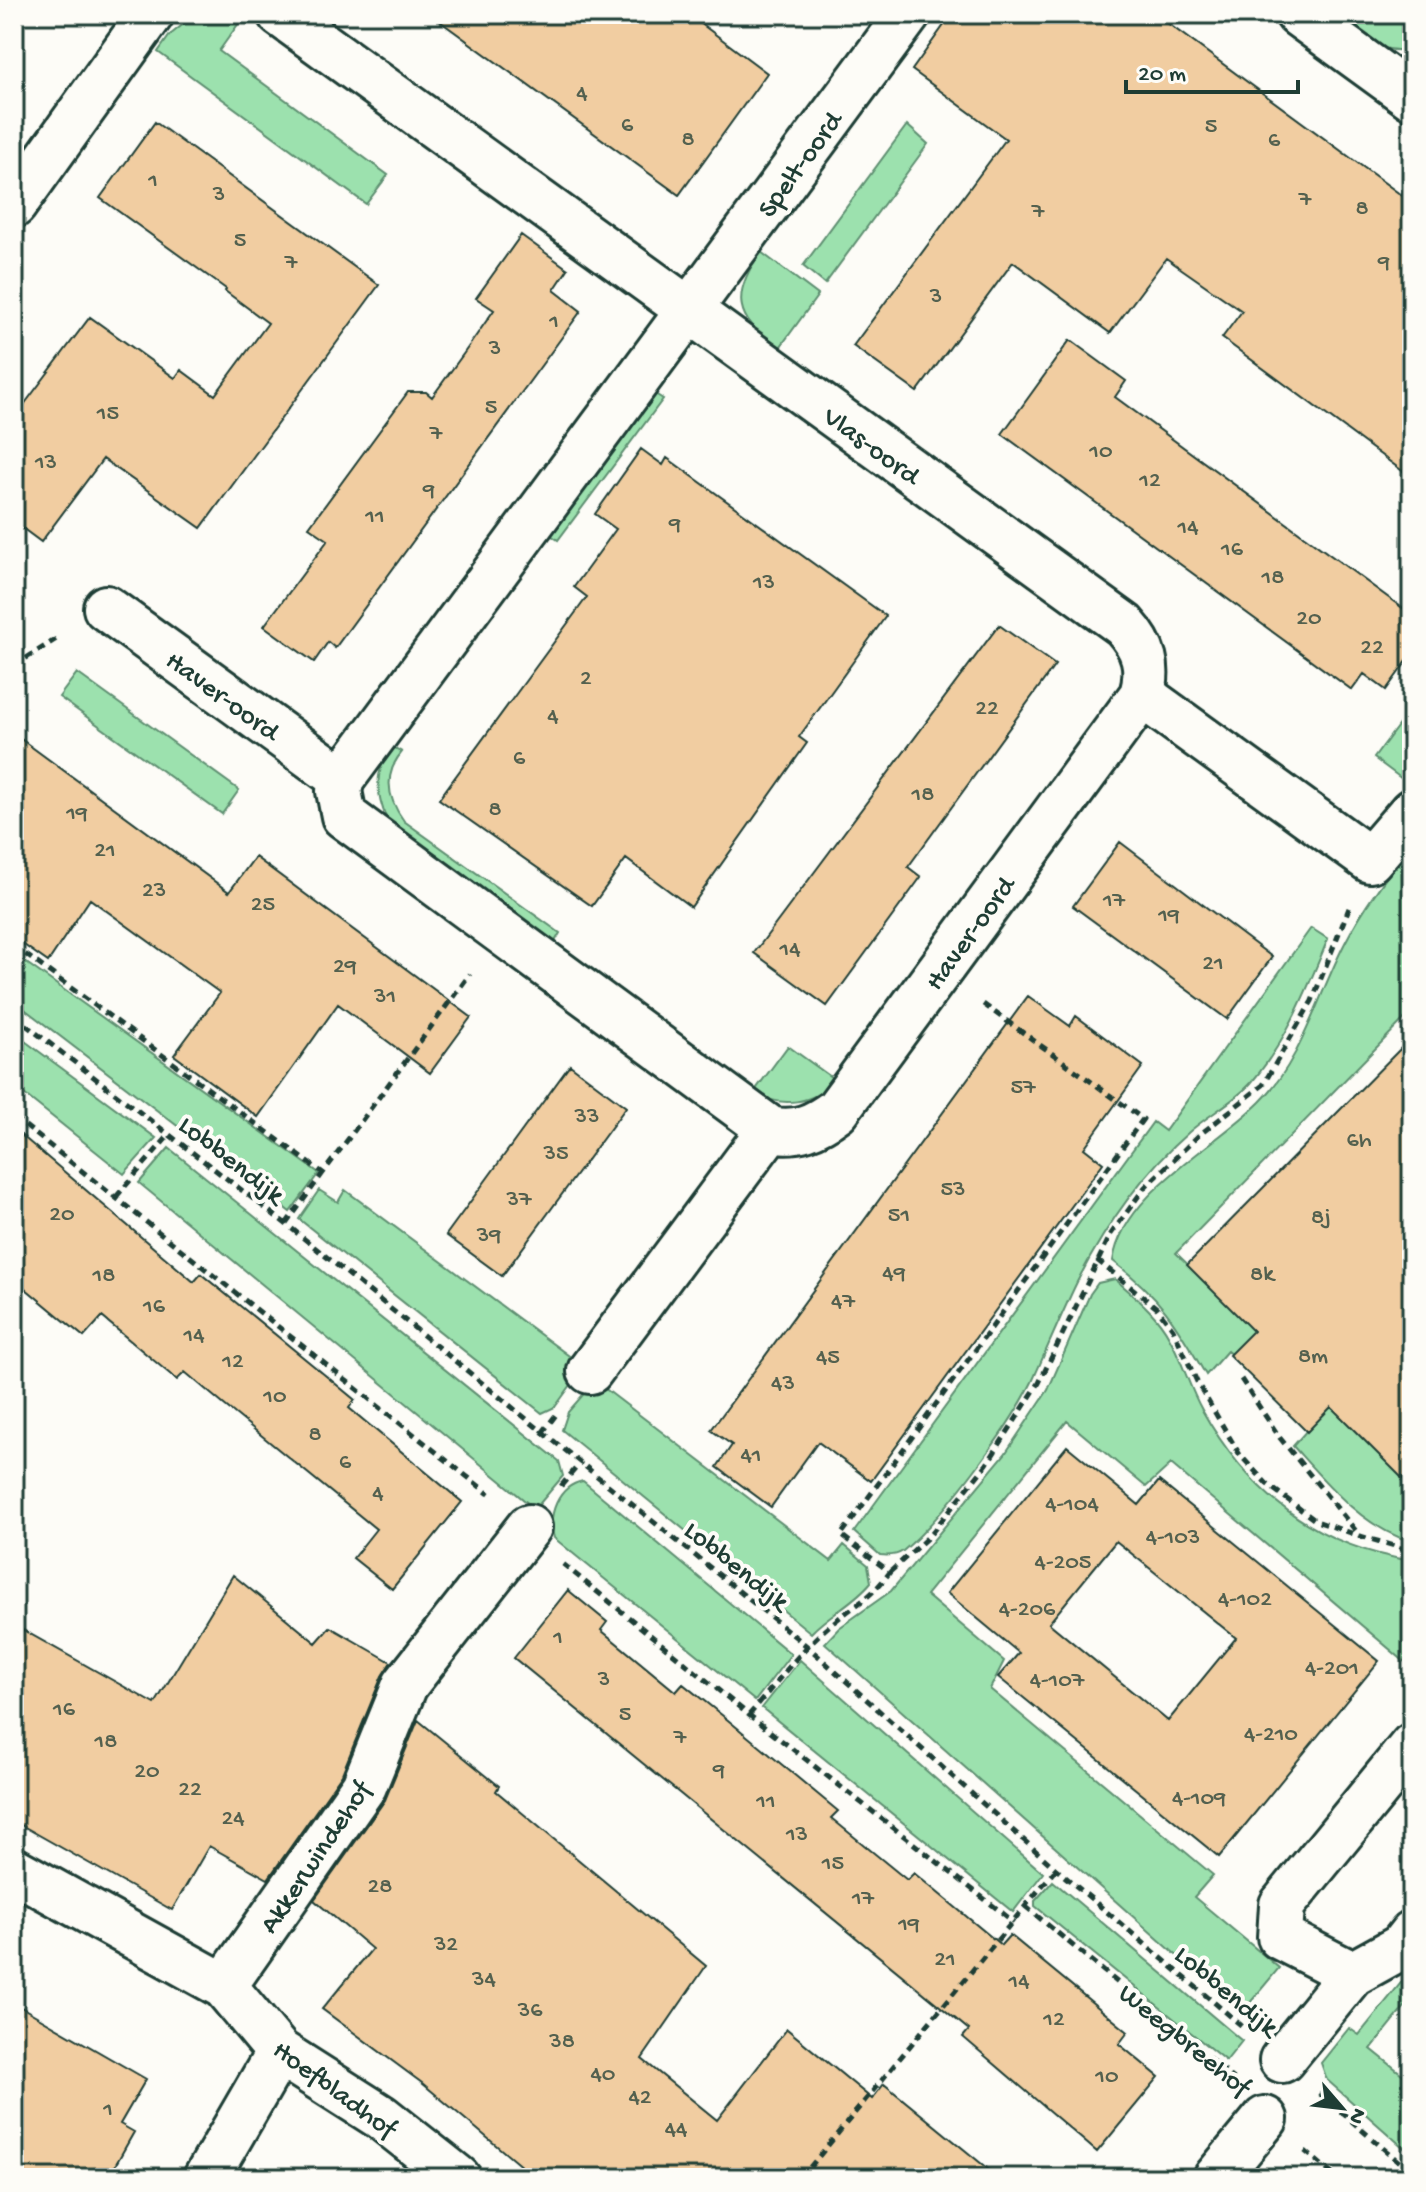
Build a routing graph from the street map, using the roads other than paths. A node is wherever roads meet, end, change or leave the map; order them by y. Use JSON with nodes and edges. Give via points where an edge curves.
{"nodes":[{"id":1,"x":151,"y":14,"type":"edge"},
{"id":2,"x":280,"y":14,"type":"edge"},
{"id":3,"x":908,"y":14,"type":"edge"},
{"id":4,"x":1298,"y":14,"type":"edge"},
{"id":5,"x":1412,"y":97,"type":"edge"},
{"id":6,"x":14,"y":205,"type":"edge"},
{"id":7,"x":689,"y":311,"type":"junction"},
{"id":8,"x":106,"y":608,"type":"dead end"},
{"id":9,"x":1142,"y":695,"type":"junction"},
{"id":10,"x":342,"y":779,"type":"junction"},
{"id":11,"x":1412,"y":811,"type":"edge"},
{"id":12,"x":770,"y":1129,"type":"junction"},
{"id":13,"x":590,"y":1371,"type":"dead end"},
{"id":14,"x":529,"y":1527,"type":"dead end"},
{"id":15,"x":1412,"y":1746,"type":"edge"},
{"id":16,"x":14,"y":1870,"type":"edge"},
{"id":17,"x":1412,"y":1933,"type":"edge"},
{"id":18,"x":1352,"y":1974,"type":"junction"},
{"id":19,"x":224,"y":1986,"type":"junction"},
{"id":20,"x":279,"y":2052,"type":"junction"},
{"id":21,"x":1282,"y":2060,"type":"road end"},
{"id":22,"x":1282,"y":2130,"type":"road end"},
{"id":23,"x":206,"y":2178,"type":"edge"},
{"id":24,"x":458,"y":2178,"type":"edge"},
{"id":25,"x":1216,"y":2178,"type":"edge"}],
"edges":[{"from":1,"to":6,"type":"street"},
{"from":2,"to":7,"type":"street","name":"Vlas-oord"},
{"from":3,"to":7,"type":"street","name":"Spelt-oord"},
{"from":4,"to":5,"type":"street"},
{"from":7,"to":9,"type":"street","name":"Vlas-oord","via":[[1124,625],[1144,657]]},
{"from":7,"to":10,"type":"street"},
{"from":8,"to":10,"type":"street","name":"Haver-oord"},
{"from":9,"to":11,"type":"street","via":[[1370,860]]},
{"from":9,"to":12,"type":"street","name":"Haver-oord","via":[[837,1110],[804,1129]]},
{"from":10,"to":12,"type":"street","via":[[341,804],[353,825]]},
{"from":12,"to":13,"type":"street"},
{"from":14,"to":19,"type":"street","name":"Akkerwindehof","via":[[405,1685],[364,1786]]},
{"from":15,"to":18,"type":"street","via":[[1282,1905],[1280,1937]]},
{"from":16,"to":19,"type":"street","name":"Hoefbladhof"},
{"from":17,"to":18,"type":"street","via":[[1401,1947]]},
{"from":18,"to":21,"type":"street"},
{"from":19,"to":20,"type":"street","name":"Hoefbladhof"},
{"from":20,"to":23,"type":"street"},
{"from":20,"to":24,"type":"street","name":"Hoefbladhof","via":[[381,2117]]},
{"from":22,"to":25,"type":"street","name":"Weegbreehof"}]}
